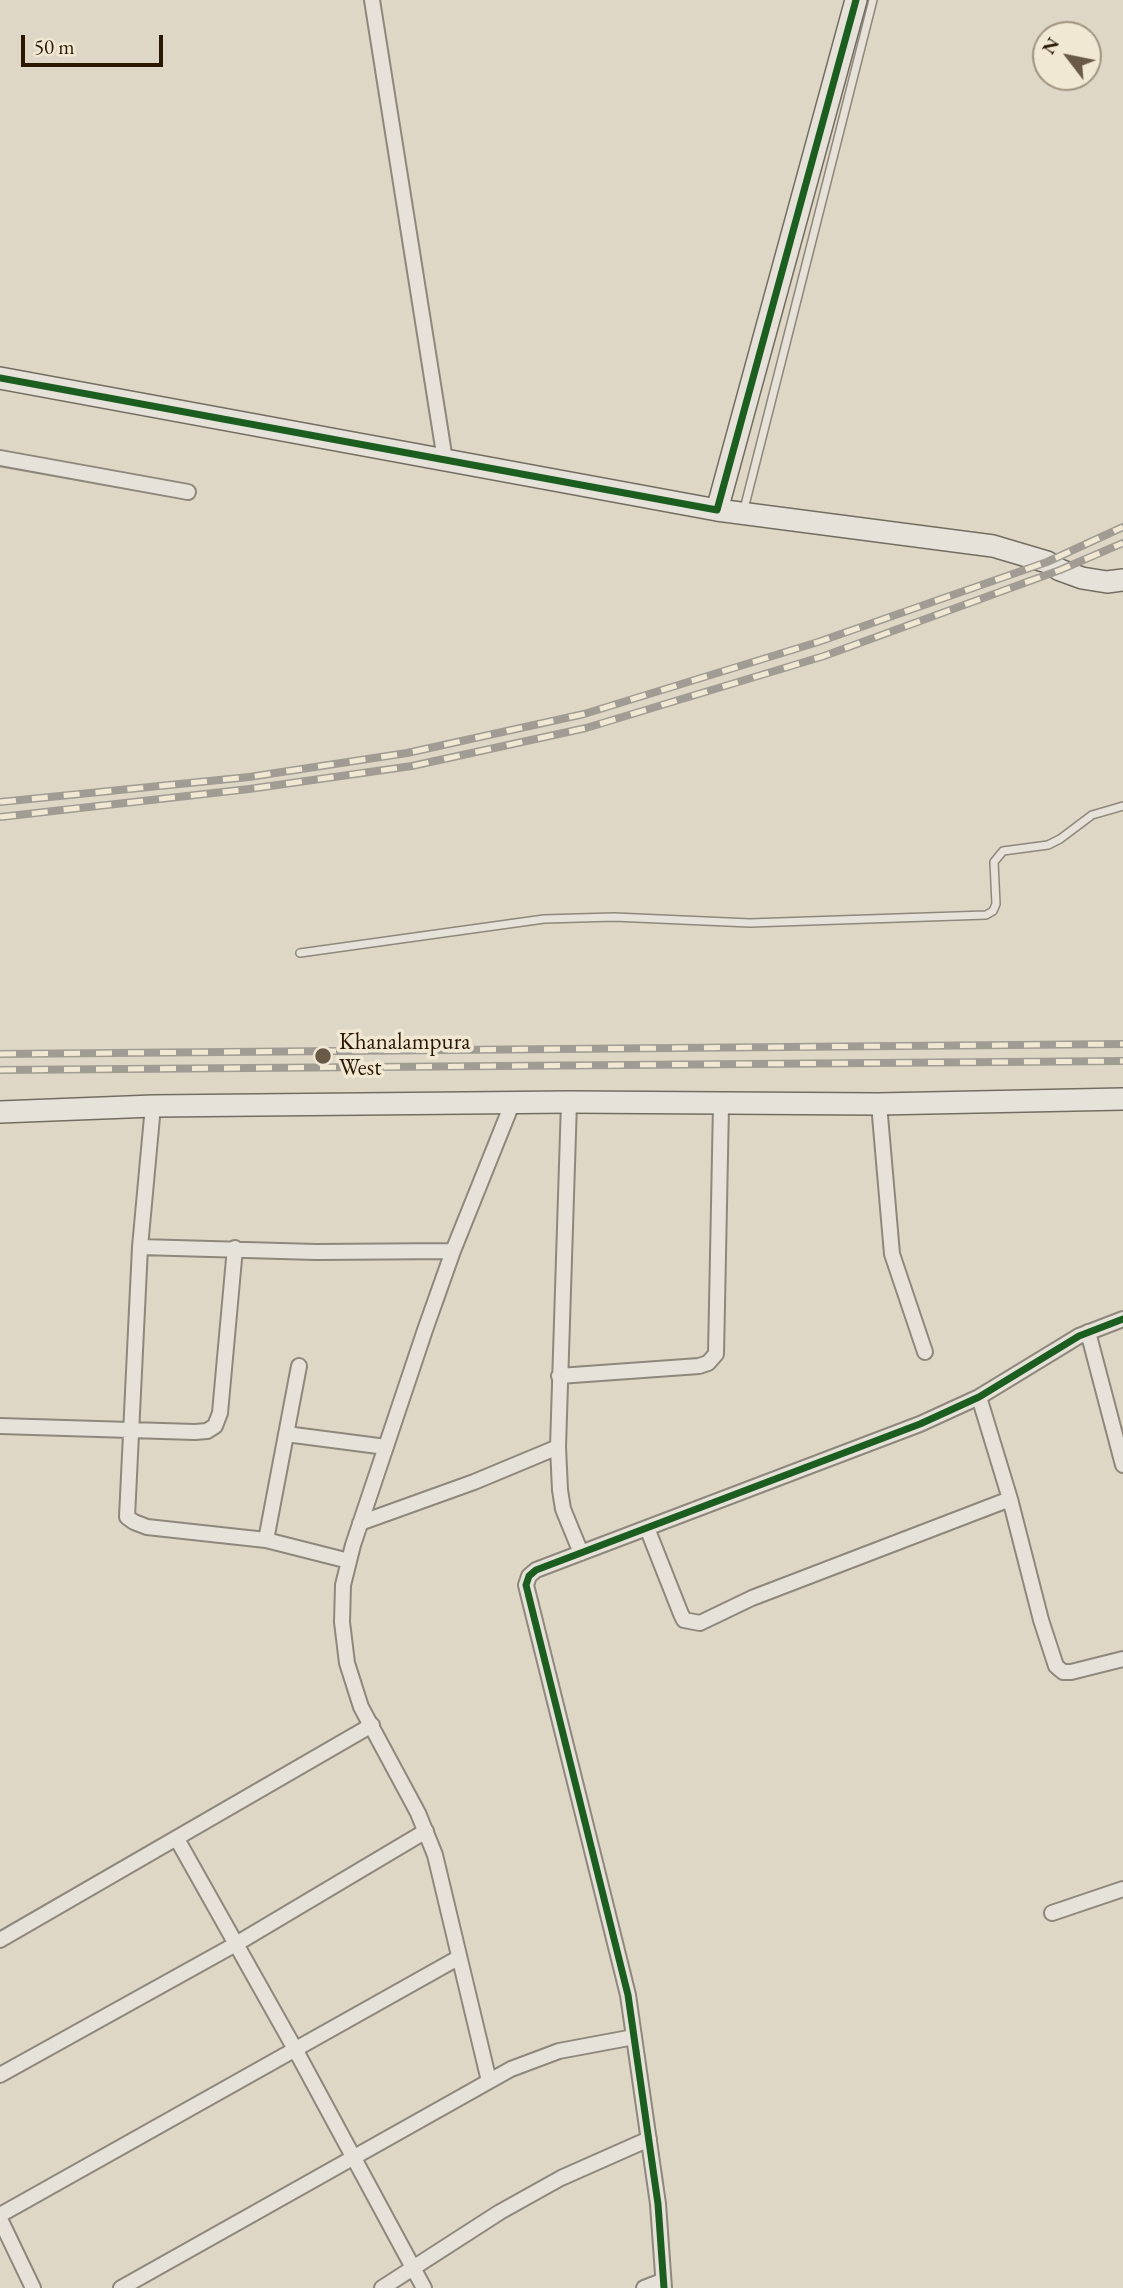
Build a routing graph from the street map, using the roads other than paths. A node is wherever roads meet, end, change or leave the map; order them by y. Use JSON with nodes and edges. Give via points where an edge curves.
{"nodes":[{"id":1,"x":372,"y":0,"type":"edge"},
{"id":2,"x":856,"y":0,"type":"edge"},
{"id":3,"x":873,"y":0,"type":"edge"},
{"id":4,"x":0,"y":378,"type":"edge"},
{"id":5,"x":0,"y":458,"type":"edge"},
{"id":6,"x":445,"y":460,"type":"junction"},
{"id":7,"x":188,"y":492,"type":"dead end"},
{"id":8,"x":717,"y":510,"type":"junction"},
{"id":9,"x":743,"y":513,"type":"junction"},
{"id":10,"x":1123,"y":580,"type":"edge"},
{"id":11,"x":1123,"y":806,"type":"edge"},
{"id":12,"x":300,"y":953,"type":"dead end"},
{"id":13,"x":1123,"y":1099,"type":"edge"},
{"id":14,"x":569,"y":1102,"type":"junction"},
{"id":15,"x":512,"y":1104,"type":"junction"},
{"id":16,"x":879,"y":1104,"type":"junction"},
{"id":17,"x":721,"y":1105,"type":"junction"},
{"id":18,"x":153,"y":1106,"type":"junction"},
{"id":19,"x":0,"y":1112,"type":"edge"},
{"id":20,"x":140,"y":1247,"type":"junction"},
{"id":21,"x":235,"y":1248,"type":"junction"},
{"id":22,"x":453,"y":1251,"type":"junction"},
{"id":23,"x":1123,"y":1319,"type":"edge"},
{"id":24,"x":1088,"y":1332,"type":"junction"},
{"id":25,"x":925,"y":1352,"type":"dead end"},
{"id":26,"x":299,"y":1366,"type":"dead end"},
{"id":27,"x":559,"y":1376,"type":"junction"},
{"id":28,"x":979,"y":1398,"type":"junction"},
{"id":29,"x":0,"y":1426,"type":"edge"},
{"id":30,"x":130,"y":1429,"type":"junction"},
{"id":31,"x":286,"y":1434,"type":"junction"},
{"id":32,"x":386,"y":1447,"type":"junction"},
{"id":33,"x":558,"y":1447,"type":"junction"},
{"id":34,"x":1123,"y":1465,"type":"edge"},
{"id":35,"x":1010,"y":1499,"type":"junction"},
{"id":36,"x":360,"y":1522,"type":"junction"},
{"id":37,"x":647,"y":1528,"type":"junction"},
{"id":38,"x":266,"y":1540,"type":"junction"},
{"id":39,"x":581,"y":1553,"type":"junction"},
{"id":40,"x":349,"y":1561,"type":"junction"},
{"id":41,"x":1123,"y":1659,"type":"edge"},
{"id":42,"x":372,"y":1726,"type":"junction"},
{"id":43,"x":426,"y":1830,"type":"junction"},
{"id":44,"x":177,"y":1839,"type":"junction"},
{"id":45,"x":1123,"y":1889,"type":"edge"},
{"id":46,"x":1052,"y":1913,"type":"dead end"},
{"id":47,"x":0,"y":1940,"type":"edge"},
{"id":48,"x":236,"y":1944,"type":"junction"},
{"id":49,"x":458,"y":1958,"type":"junction"},
{"id":50,"x":634,"y":2038,"type":"junction"},
{"id":51,"x":295,"y":2049,"type":"junction"},
{"id":52,"x":0,"y":2075,"type":"edge"},
{"id":53,"x":489,"y":2081,"type":"junction"},
{"id":54,"x":649,"y":2139,"type":"junction"},
{"id":55,"x":354,"y":2157,"type":"junction"},
{"id":56,"x":0,"y":2217,"type":"edge"},
{"id":57,"x":414,"y":2269,"type":"junction"},
{"id":58,"x":663,"y":2284,"type":"edge"},
{"id":59,"x":33,"y":2288,"type":"edge"},
{"id":60,"x":121,"y":2288,"type":"edge"},
{"id":61,"x":382,"y":2288,"type":"edge"},
{"id":62,"x":424,"y":2288,"type":"edge"},
{"id":63,"x":644,"y":2288,"type":"edge"}],
"edges":[{"from":1,"to":6,"type":"street"},
{"from":2,"to":8,"type":"street"},
{"from":3,"to":9,"type":"lane"},
{"from":4,"to":6,"type":"street"},
{"from":5,"to":7,"type":"street"},
{"from":6,"to":8,"type":"street"},
{"from":8,"to":9,"type":"street"},
{"from":9,"to":10,"type":"street","via":[[993,546],[1082,578]]},
{"from":11,"to":12,"type":"lane","via":[[1092,816],[1048,845],[1003,851],[994,862],[996,904],[986,915],[750,923],[544,919]]},
{"from":13,"to":16,"type":"street"},
{"from":14,"to":15,"type":"street"},
{"from":14,"to":17,"type":"street"},
{"from":14,"to":27,"type":"street"},
{"from":15,"to":18,"type":"street"},
{"from":15,"to":22,"type":"street"},
{"from":16,"to":17,"type":"street"},
{"from":16,"to":25,"type":"street","via":[[892,1254]]},
{"from":17,"to":27,"type":"street","via":[[716,1354],[699,1366]]},
{"from":18,"to":19,"type":"street"},
{"from":18,"to":20,"type":"street"},
{"from":20,"to":21,"type":"street"},
{"from":20,"to":30,"type":"street"},
{"from":21,"to":22,"type":"street"},
{"from":21,"to":30,"type":"street","via":[[220,1413],[215,1426],[195,1432]]},
{"from":22,"to":32,"type":"street"},
{"from":23,"to":24,"type":"street"},
{"from":24,"to":28,"type":"street"},
{"from":24,"to":34,"type":"street"},
{"from":26,"to":31,"type":"street"},
{"from":27,"to":33,"type":"street"},
{"from":28,"to":35,"type":"street"},
{"from":28,"to":37,"type":"street"},
{"from":29,"to":30,"type":"street"},
{"from":30,"to":38,"type":"street","via":[[127,1517],[147,1527]]},
{"from":31,"to":32,"type":"street"},
{"from":31,"to":38,"type":"street"},
{"from":32,"to":36,"type":"street"},
{"from":33,"to":36,"type":"street"},
{"from":33,"to":39,"type":"street","via":[[564,1509]]},
{"from":35,"to":37,"type":"street","via":[[752,1598],[700,1623],[684,1620]]},
{"from":35,"to":41,"type":"street","via":[[1056,1666],[1071,1672]]},
{"from":36,"to":40,"type":"street"},
{"from":37,"to":39,"type":"street"},
{"from":38,"to":40,"type":"street"},
{"from":39,"to":50,"type":"street","via":[[536,1570],[526,1585],[628,1994]]},
{"from":40,"to":42,"type":"street","via":[[342,1585],[347,1663]]},
{"from":42,"to":43,"type":"street"},
{"from":42,"to":44,"type":"street"},
{"from":43,"to":48,"type":"street"},
{"from":43,"to":49,"type":"street"},
{"from":44,"to":47,"type":"street"},
{"from":44,"to":48,"type":"street"},
{"from":45,"to":46,"type":"street"},
{"from":48,"to":51,"type":"street"},
{"from":48,"to":52,"type":"street"},
{"from":49,"to":51,"type":"street"},
{"from":49,"to":53,"type":"street"},
{"from":50,"to":53,"type":"street","via":[[559,2051]]},
{"from":50,"to":54,"type":"street"},
{"from":51,"to":55,"type":"street"},
{"from":51,"to":56,"type":"street"},
{"from":53,"to":55,"type":"street"},
{"from":54,"to":57,"type":"street","via":[[561,2178]]},
{"from":54,"to":58,"type":"street"},
{"from":55,"to":57,"type":"street"},
{"from":55,"to":60,"type":"street"},
{"from":56,"to":59,"type":"street"},
{"from":57,"to":61,"type":"street"},
{"from":57,"to":62,"type":"street"},
{"from":58,"to":63,"type":"street"}]}
